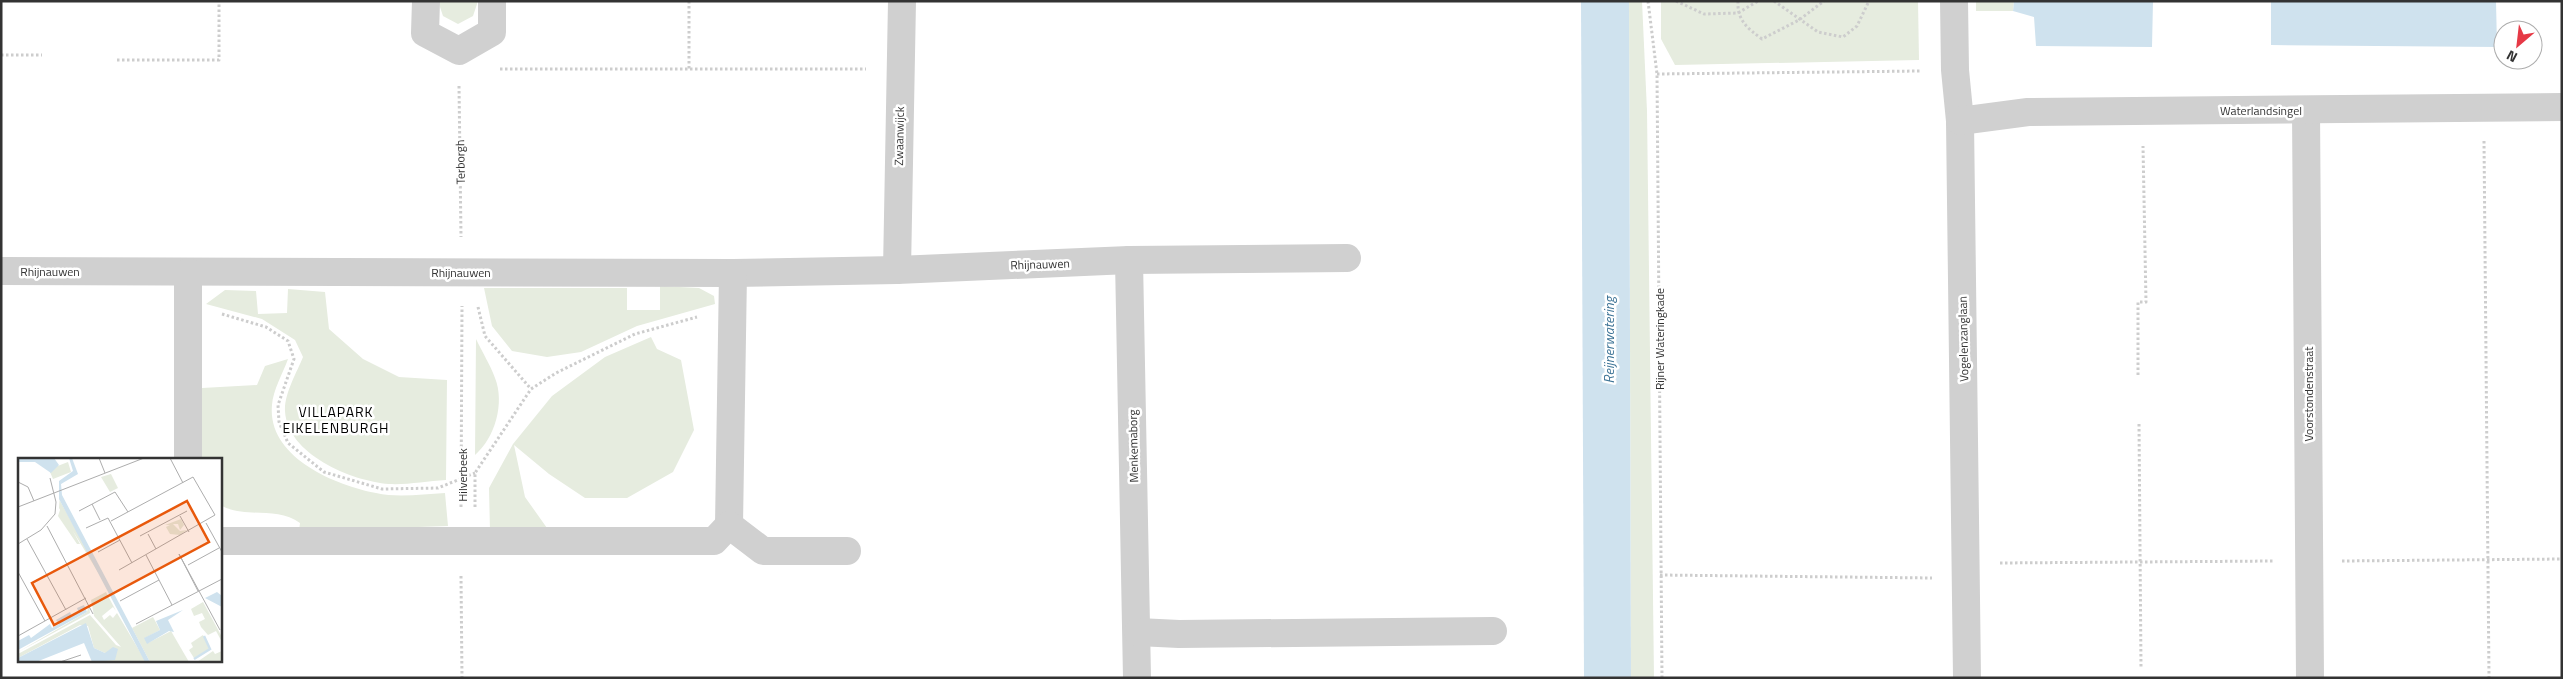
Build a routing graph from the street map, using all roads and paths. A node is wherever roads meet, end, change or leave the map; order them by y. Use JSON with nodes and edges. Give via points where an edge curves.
{"nodes":[{"id":1,"x":219,"y":1,"type":"edge"},
{"id":2,"x":426,"y":1,"type":"edge"},
{"id":3,"x":492,"y":1,"type":"edge"},
{"id":4,"x":689,"y":1,"type":"edge"},
{"id":5,"x":902,"y":1,"type":"edge"},
{"id":6,"x":1648,"y":1,"type":"edge"},
{"id":7,"x":1676,"y":1,"type":"edge"},
{"id":8,"x":1738,"y":1,"type":"edge"},
{"id":9,"x":1758,"y":1,"type":"edge"},
{"id":10,"x":1774,"y":1,"type":"edge"},
{"id":11,"x":1824,"y":1,"type":"edge"},
{"id":12,"x":1869,"y":1,"type":"edge"},
{"id":13,"x":1954,"y":1,"type":"edge"},
{"id":14,"x":1738,"y":13,"type":"junction"},
{"id":15,"x":1799,"y":20,"type":"junction"},
{"id":16,"x":459,"y":51,"type":"junction"},
{"id":17,"x":1,"y":55,"type":"edge"},
{"id":18,"x":42,"y":55,"type":"dead end"},
{"id":19,"x":116,"y":60,"type":"dead end"},
{"id":20,"x":499,"y":69,"type":"dead end"},
{"id":21,"x":689,"y":69,"type":"junction"},
{"id":22,"x":900,"y":69,"type":"junction"},
{"id":23,"x":1955,"y":70,"type":"junction"},
{"id":24,"x":1657,"y":74,"type":"junction"},
{"id":25,"x":2562,"y":107,"type":"edge"},
{"id":26,"x":2306,"y":110,"type":"junction"},
{"id":27,"x":1960,"y":121,"type":"junction"},
{"id":28,"x":2484,"y":138,"type":"dead end"},
{"id":29,"x":2143,"y":143,"type":"dead end"},
{"id":30,"x":1347,"y":258,"type":"dead end"},
{"id":31,"x":1129,"y":260,"type":"junction"},
{"id":32,"x":897,"y":270,"type":"junction"},
{"id":33,"x":1,"y":271,"type":"edge"},
{"id":34,"x":188,"y":272,"type":"junction"},
{"id":35,"x":466,"y":272,"type":"junction"},
{"id":36,"x":733,"y":273,"type":"junction"},
{"id":37,"x":188,"y":305,"type":"junction"},
{"id":38,"x":734,"y":307,"type":"junction"},
{"id":39,"x":2138,"y":375,"type":"dead end"},
{"id":40,"x":531,"y":389,"type":"junction"},
{"id":41,"x":2138,"y":424,"type":"dead end"},
{"id":42,"x":188,"y":458,"type":"edge"},
{"id":43,"x":476,"y":473,"type":"junction"},
{"id":44,"x":462,"y":478,"type":"junction"},
{"id":45,"x":729,"y":525,"type":"junction"},
{"id":46,"x":221,"y":541,"type":"edge"},
{"id":47,"x":468,"y":542,"type":"junction"},
{"id":48,"x":847,"y":551,"type":"dead end"},
{"id":49,"x":2562,"y":559,"type":"edge"},
{"id":50,"x":2488,"y":560,"type":"junction"},
{"id":51,"x":2309,"y":561,"type":"junction"},
{"id":52,"x":2140,"y":562,"type":"junction"},
{"id":53,"x":1965,"y":571,"type":"junction"},
{"id":54,"x":1660,"y":575,"type":"junction"},
{"id":55,"x":1492,"y":630,"type":"dead end"},
{"id":56,"x":1138,"y":632,"type":"junction"},
{"id":57,"x":2140,"y":668,"type":"dead end"},
{"id":58,"x":462,"y":678,"type":"edge"},
{"id":59,"x":1137,"y":678,"type":"edge"},
{"id":60,"x":1662,"y":678,"type":"edge"},
{"id":61,"x":1967,"y":678,"type":"edge"},
{"id":62,"x":2310,"y":678,"type":"edge"},
{"id":63,"x":2489,"y":678,"type":"edge"}],
"edges":[{"from":1,"to":19,"type":"path","via":[[219,60]]},
{"from":2,"to":16,"type":"street","via":[[425,33]]},
{"from":3,"to":16,"type":"street","via":[[492,32]]},
{"from":4,"to":21,"type":"path"},
{"from":5,"to":22,"type":"street","name":"Zwaanwijck"},
{"from":6,"to":24,"type":"path","name":"Rijner Wateringkade"},
{"from":7,"to":14,"type":"path","via":[[1704,14]]},
{"from":8,"to":14,"type":"path"},
{"from":9,"to":14,"type":"path"},
{"from":10,"to":15,"type":"path"},
{"from":11,"to":15,"type":"path"},
{"from":12,"to":15,"type":"path","via":[[1857,26],[1843,37],[1818,32]]},
{"from":13,"to":23,"type":"street","name":"Vogelenzanglaan"},
{"from":14,"to":15,"type":"path","via":[[1746,27],[1762,39]]},
{"from":16,"to":35,"type":"path","name":"Terborgh"},
{"from":17,"to":18,"type":"path"},
{"from":20,"to":21,"type":"path"},
{"from":21,"to":22,"type":"path"},
{"from":22,"to":32,"type":"street","name":"Zwaanwijck"},
{"from":23,"to":24,"type":"path"},
{"from":23,"to":27,"type":"street","name":"Vogelenzanglaan"},
{"from":24,"to":54,"type":"path","name":"Rijner Wateringkade"},
{"from":25,"to":26,"type":"street","name":"Waterlandsingel"},
{"from":26,"to":27,"type":"street","name":"Waterlandsingel","via":[[2028,112]]},
{"from":26,"to":51,"type":"street","name":"Voorstondenstraat"},
{"from":27,"to":53,"type":"street","name":"Vogelenzanglaan"},
{"from":28,"to":50,"type":"path"},
{"from":29,"to":39,"type":"path","via":[[2146,302],[2138,302]]},
{"from":30,"to":31,"type":"street","name":"Rhijnauwen"},
{"from":31,"to":32,"type":"street","name":"Rhijnauwen"},
{"from":31,"to":56,"type":"street","name":"Menkemaborg"},
{"from":32,"to":36,"type":"street","name":"Rhijnauwen"},
{"from":33,"to":34,"type":"street","name":"Rhijnauwen"},
{"from":34,"to":35,"type":"street","name":"Rhijnauwen"},
{"from":34,"to":37,"type":"street"},
{"from":35,"to":36,"type":"street","name":"Rhijnauwen"},
{"from":35,"to":40,"type":"path","via":[[485,336]]},
{"from":35,"to":44,"type":"path","name":"Hilverbeek"},
{"from":36,"to":38,"type":"street"},
{"from":37,"to":42,"type":"street"},
{"from":37,"to":44,"type":"path","via":[[266,327],[288,341],[294,359],[278,405],[280,422],[288,443],[324,472],[382,489],[438,488]]},
{"from":38,"to":40,"type":"path","via":[[635,334]]},
{"from":38,"to":45,"type":"street"},
{"from":40,"to":43,"type":"path"},
{"from":41,"to":52,"type":"path"},
{"from":43,"to":44,"type":"path"},
{"from":43,"to":47,"type":"path"},
{"from":44,"to":47,"type":"path","name":"Hilverbeek"},
{"from":45,"to":47,"type":"street","via":[[714,541]]},
{"from":45,"to":48,"type":"street","via":[[763,551]]},
{"from":46,"to":47,"type":"street"},
{"from":47,"to":58,"type":"path","name":"Hilverbeek"},
{"from":49,"to":50,"type":"path"},
{"from":50,"to":51,"type":"path"},
{"from":50,"to":63,"type":"path"},
{"from":51,"to":52,"type":"path"},
{"from":51,"to":62,"type":"street","name":"Voorstondenstraat"},
{"from":52,"to":53,"type":"path"},
{"from":52,"to":57,"type":"path"},
{"from":53,"to":54,"type":"path"},
{"from":53,"to":61,"type":"street","name":"Vogelenzanglaan"},
{"from":54,"to":60,"type":"path","name":"Rijner Wateringkade"},
{"from":55,"to":56,"type":"street"},
{"from":56,"to":59,"type":"street","name":"Menkemaborg"}]}
